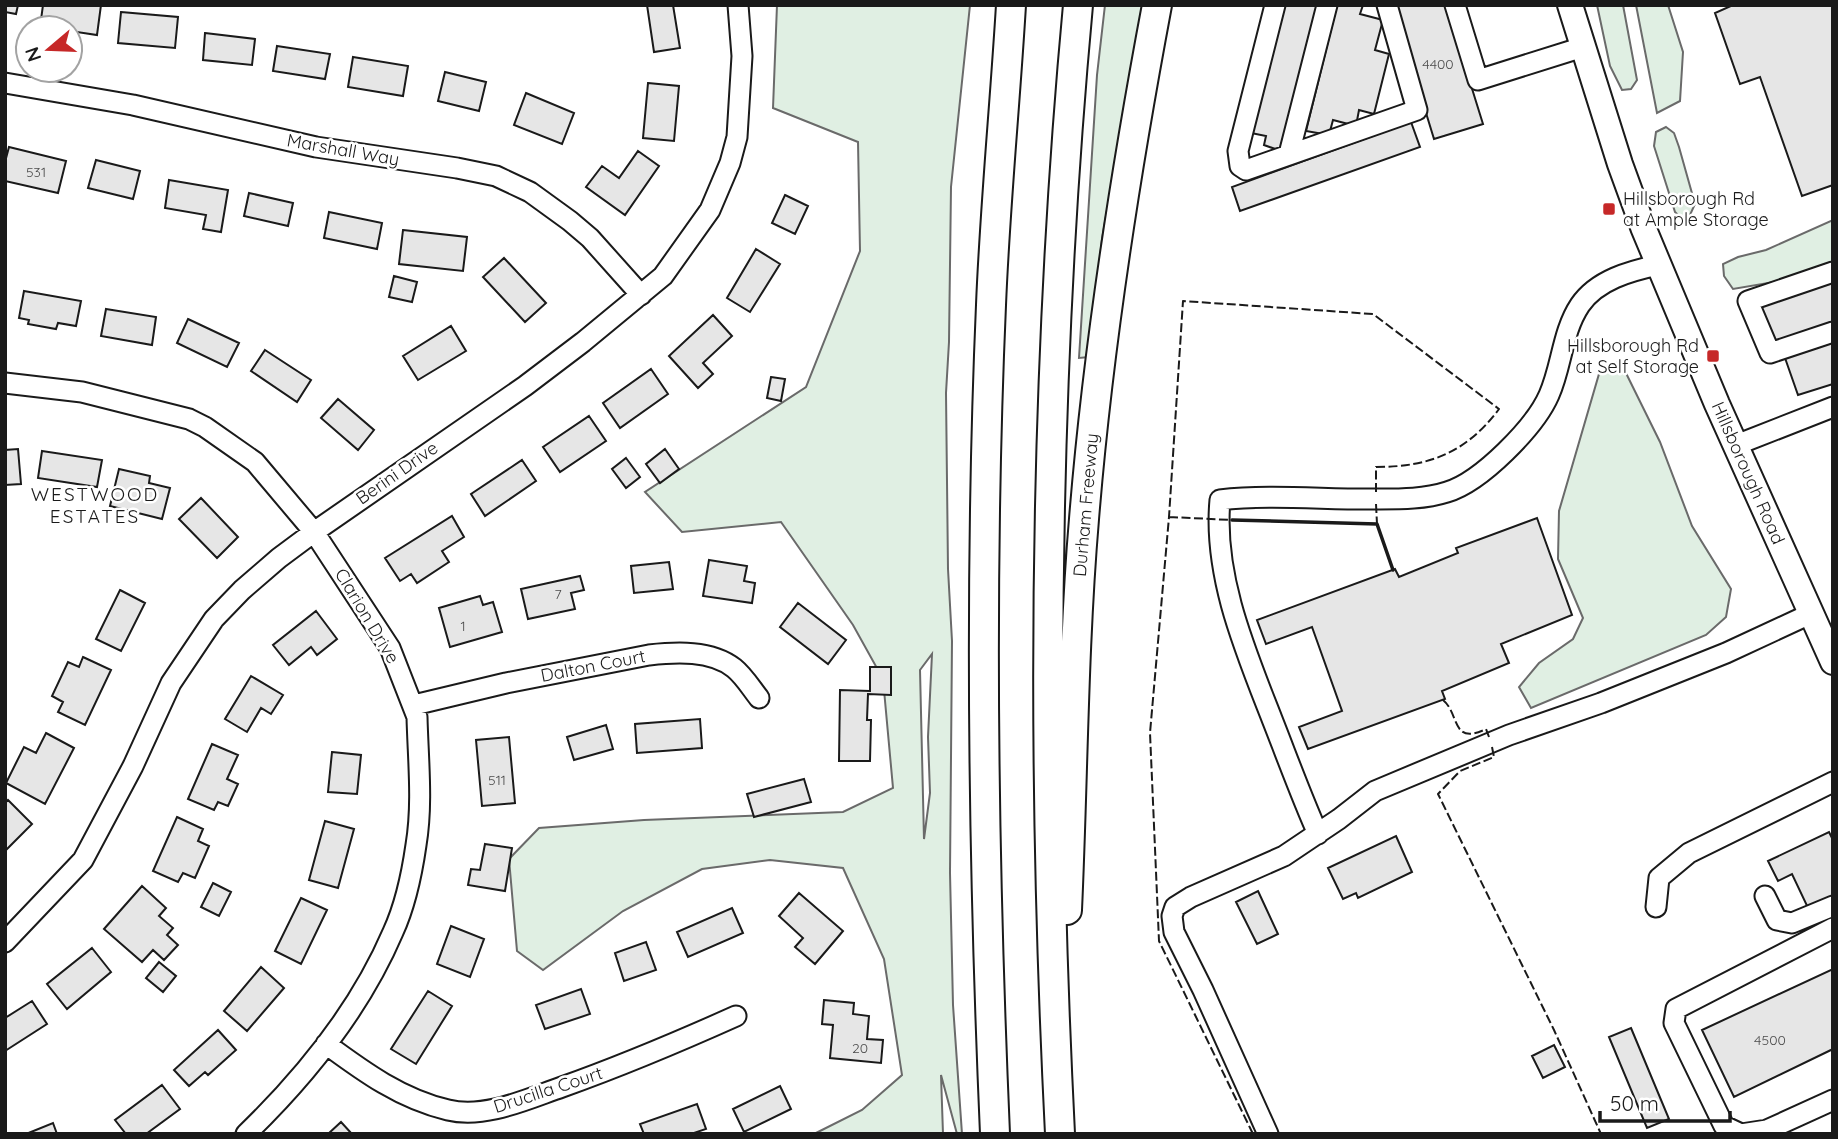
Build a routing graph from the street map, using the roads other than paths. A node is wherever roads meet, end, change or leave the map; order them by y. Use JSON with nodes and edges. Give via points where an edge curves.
{"nodes":[{"id":1,"x":738,"y":5,"type":"edge"},
{"id":2,"x":1011,"y":5,"type":"edge"},
{"id":3,"x":1078,"y":5,"type":"edge"},
{"id":4,"x":1157,"y":5,"type":"edge"},
{"id":5,"x":1275,"y":5,"type":"edge"},
{"id":6,"x":1327,"y":5,"type":"edge"},
{"id":7,"x":1387,"y":5,"type":"edge"},
{"id":8,"x":1455,"y":5,"type":"edge"},
{"id":9,"x":1570,"y":5,"type":"edge"},
{"id":10,"x":1583,"y":47,"type":"junction"},
{"id":11,"x":5,"y":83,"type":"edge"},
{"id":12,"x":1289,"y":155,"type":"junction"},
{"id":13,"x":1658,"y":265,"type":"junction"},
{"id":14,"x":1833,"y":272,"type":"edge"},
{"id":15,"x":641,"y":295,"type":"junction"},
{"id":16,"x":1833,"y":332,"type":"edge"},
{"id":17,"x":5,"y":383,"type":"edge"},
{"id":18,"x":1833,"y":407,"type":"edge"},
{"id":19,"x":1736,"y":445,"type":"junction"},
{"id":20,"x":314,"y":532,"type":"junction"},
{"id":21,"x":1810,"y":614,"type":"junction"},
{"id":22,"x":1833,"y":662,"type":"edge"},
{"id":23,"x":759,"y":698,"type":"dead end"},
{"id":24,"x":414,"y":705,"type":"junction"},
{"id":25,"x":1833,"y":782,"type":"edge"},
{"id":26,"x":1318,"y":834,"type":"junction"},
{"id":27,"x":1765,"y":896,"type":"dead end"},
{"id":28,"x":1833,"y":906,"type":"edge"},
{"id":29,"x":1656,"y":907,"type":"dead end"},
{"id":30,"x":1833,"y":928,"type":"edge"},
{"id":31,"x":5,"y":942,"type":"edge"},
{"id":32,"x":1054,"y":1008,"type":"junction"},
{"id":33,"x":736,"y":1016,"type":"dead end"},
{"id":34,"x":326,"y":1044,"type":"junction"},
{"id":35,"x":1833,"y":1100,"type":"edge"},
{"id":36,"x":246,"y":1134,"type":"edge"},
{"id":37,"x":995,"y":1134,"type":"edge"},
{"id":38,"x":1060,"y":1134,"type":"edge"},
{"id":39,"x":1268,"y":1134,"type":"edge"},
{"id":40,"x":1741,"y":1134,"type":"edge"}],
"edges":[{"from":1,"to":15,"type":"street","name":"Berini Drive","via":[[741,88],[730,163],[710,210],[692,237],[663,276]]},
{"from":2,"to":37,"type":"highway","via":[[993,253],[984,576],[986,927]]},
{"from":3,"to":32,"type":"highway","via":[[1058,265],[1049,487],[1047,744]]},
{"from":4,"to":32,"type":"highway","name":"Durham Freeway","via":[[1105,312],[1091,441],[1077,617],[1066,935]]},
{"from":5,"to":12,"type":"street","via":[[1238,151],[1240,166],[1246,170]]},
{"from":6,"to":12,"type":"street"},
{"from":7,"to":12,"type":"street","via":[[1417,110]]},
{"from":8,"to":10,"type":"street","via":[[1478,80]]},
{"from":9,"to":10,"type":"main road","name":"Hillsborough Road"},
{"from":10,"to":13,"type":"main road","name":"Hillsborough Road"},
{"from":11,"to":15,"type":"street","name":"Marshall Way","via":[[132,105],[316,147],[496,176],[530,192],[590,237]]},
{"from":13,"to":19,"type":"main road","name":"Hillsborough Road"},
{"from":13,"to":26,"type":"street","via":[[1622,274],[1581,304],[1569,327],[1549,394],[1535,419],[1480,474],[1449,492],[1416,498],[1220,500],[1218,533],[1235,616]]},
{"from":14,"to":16,"type":"street","via":[[1748,301],[1770,353]]},
{"from":15,"to":20,"type":"street","name":"Berini Drive","via":[[525,386]]},
{"from":17,"to":20,"type":"street","name":"Clarion Drive","via":[[82,392],[205,427],[255,462]]},
{"from":18,"to":19,"type":"street"},
{"from":19,"to":21,"type":"main road","name":"Hillsborough Road"},
{"from":20,"to":24,"type":"street","name":"Clarion Drive","via":[[390,648]]},
{"from":20,"to":31,"type":"street","name":"Berini Drive","via":[[260,574],[214,619],[171,683],[83,860]]},
{"from":21,"to":22,"type":"main road","name":"Hillsborough Road"},
{"from":21,"to":26,"type":"street","via":[[1727,653],[1375,791]]},
{"from":23,"to":24,"type":"street","name":"Dalton Court","via":[[733,668],[708,657],[672,653]]},
{"from":24,"to":34,"type":"street","name":"Clarion Drive","via":[[419,818],[400,914],[371,977]]},
{"from":25,"to":29,"type":"street","via":[[1689,853],[1659,878]]},
{"from":26,"to":39,"type":"street","via":[[1284,856],[1191,897],[1174,907],[1172,916],[1174,932]]},
{"from":27,"to":28,"type":"street","via":[[1777,920],[1792,923]]},
{"from":30,"to":40,"type":"street","via":[[1676,1009],[1674,1023],[1724,1126]]},
{"from":32,"to":38,"type":"highway"},
{"from":33,"to":34,"type":"street","name":"Drucilla Court","via":[[603,1073],[471,1112],[448,1110],[383,1085]]},
{"from":34,"to":36,"type":"street","name":"Clarion Drive","via":[[282,1099]]},
{"from":35,"to":40,"type":"street","via":[[1767,1130]]}]}
